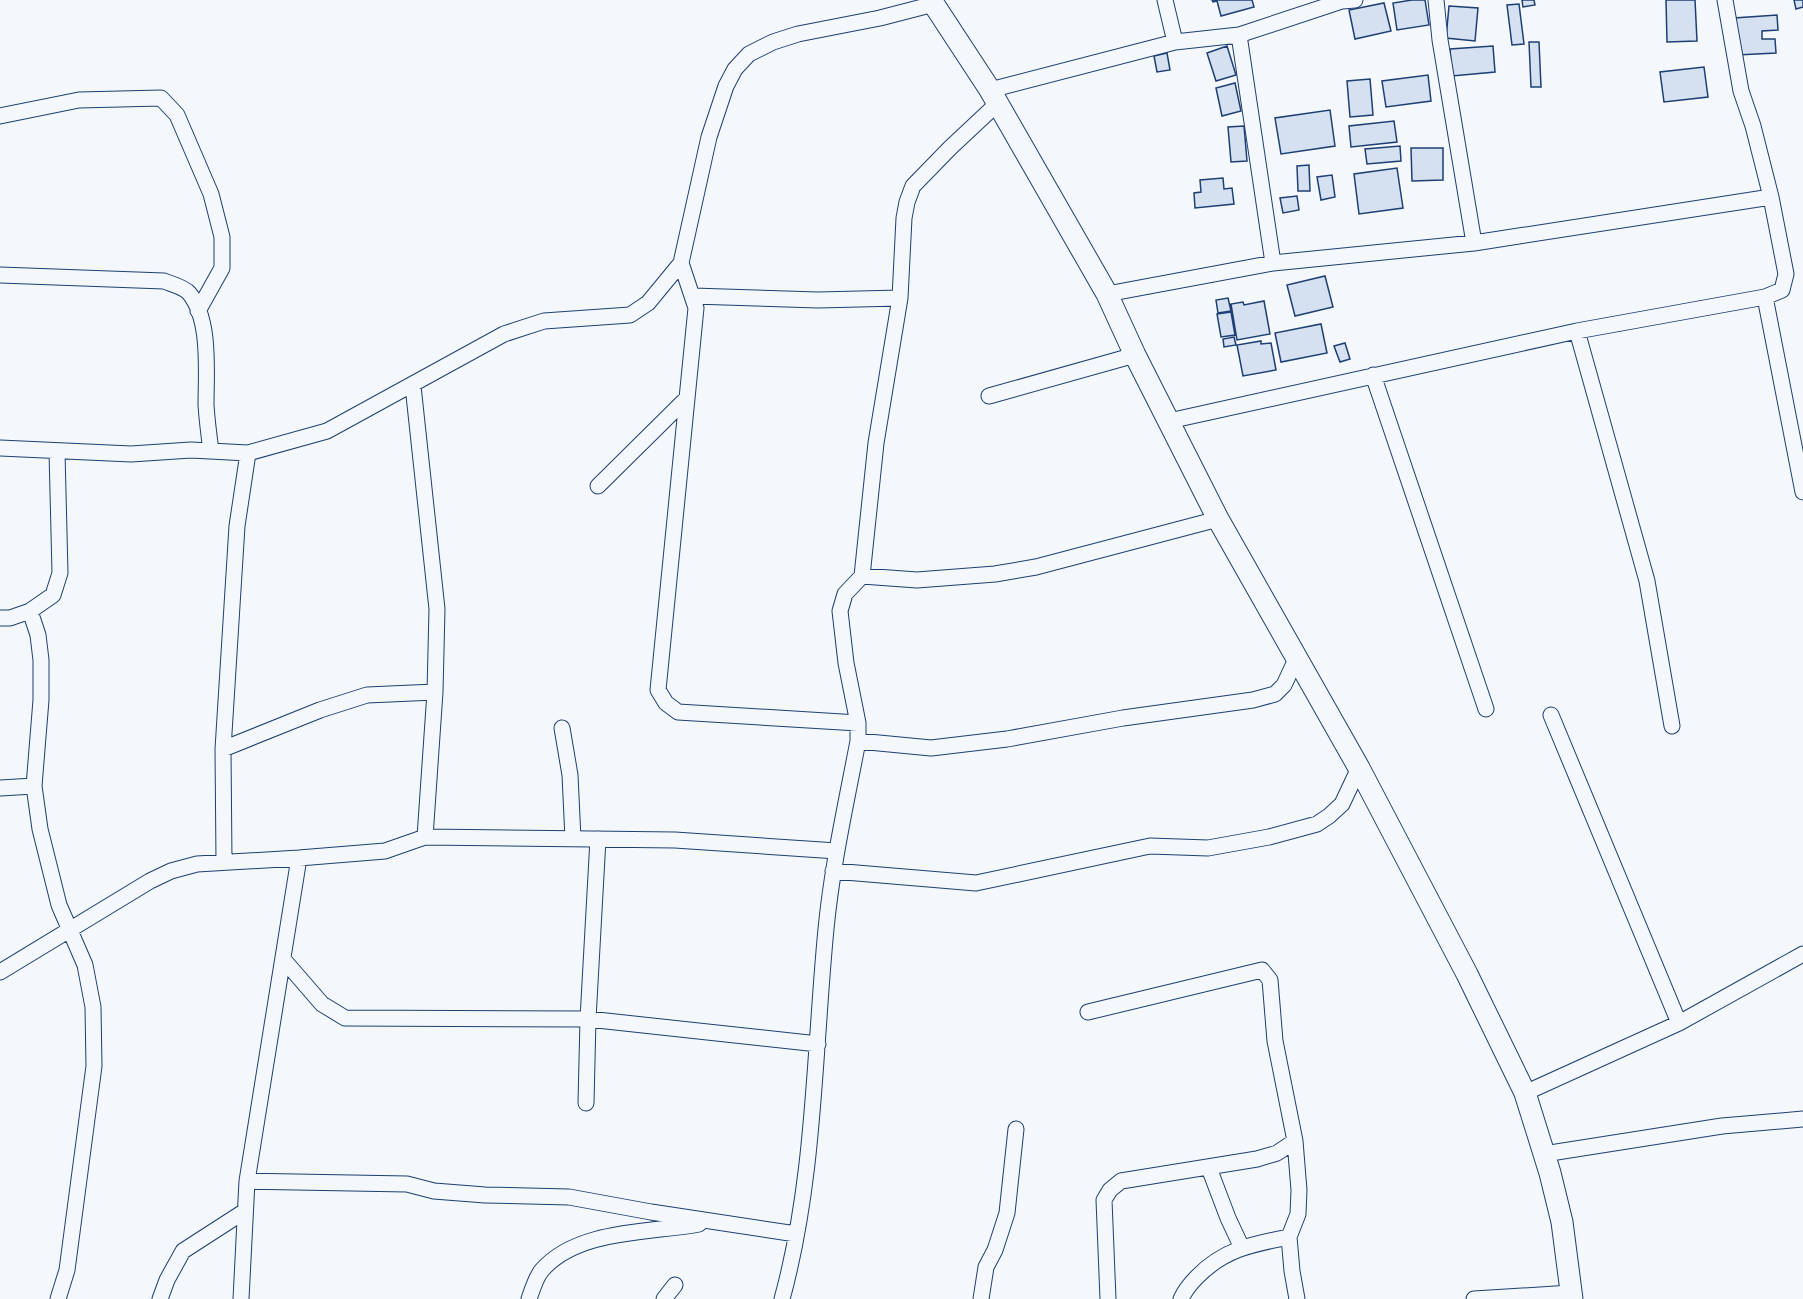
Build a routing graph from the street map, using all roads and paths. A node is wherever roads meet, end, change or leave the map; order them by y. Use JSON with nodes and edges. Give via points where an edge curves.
{"nodes":[{"id":1,"x":1165,"y":0,"type":"edge"},
{"id":2,"x":1346,"y":0,"type":"edge"},
{"id":3,"x":1436,"y":0,"type":"edge"},
{"id":4,"x":1725,"y":0,"type":"edge"},
{"id":5,"x":933,"y":2,"type":"edge"},
{"id":6,"x":1239,"y":35,"type":"junction"},
{"id":7,"x":1175,"y":42,"type":"junction"},
{"id":8,"x":994,"y":97,"type":"junction"},
{"id":9,"x":0,"y":116,"type":"edge"},
{"id":10,"x":1771,"y":197,"type":"junction"},
{"id":11,"x":1474,"y":243,"type":"junction"},
{"id":12,"x":681,"y":263,"type":"junction"},
{"id":13,"x":1274,"y":263,"type":"junction"},
{"id":14,"x":0,"y":275,"type":"edge"},
{"id":15,"x":1107,"y":294,"type":"junction"},
{"id":16,"x":693,"y":296,"type":"junction"},
{"id":17,"x":1765,"y":297,"type":"junction"},
{"id":18,"x":900,"y":298,"type":"junction"},
{"id":19,"x":198,"y":311,"type":"junction"},
{"id":20,"x":1577,"y":331,"type":"junction"},
{"id":21,"x":1136,"y":355,"type":"junction"},
{"id":22,"x":1373,"y":375,"type":"junction"},
{"id":23,"x":413,"y":386,"type":"junction"},
{"id":24,"x":989,"y":396,"type":"dead end"},
{"id":25,"x":687,"y":398,"type":"junction"},
{"id":26,"x":1169,"y":421,"type":"junction"},
{"id":27,"x":0,"y":448,"type":"edge"},
{"id":28,"x":57,"y":452,"type":"junction"},
{"id":29,"x":211,"y":452,"type":"junction"},
{"id":30,"x":248,"y":453,"type":"junction"},
{"id":31,"x":598,"y":486,"type":"dead end"},
{"id":32,"x":1803,"y":492,"type":"edge"},
{"id":33,"x":1218,"y":519,"type":"junction"},
{"id":34,"x":862,"y":576,"type":"junction"},
{"id":35,"x":30,"y":611,"type":"junction"},
{"id":36,"x":0,"y":618,"type":"edge"},
{"id":37,"x":1297,"y":657,"type":"junction"},
{"id":38,"x":435,"y":692,"type":"junction"},
{"id":39,"x":1486,"y":709,"type":"dead end"},
{"id":40,"x":1551,"y":715,"type":"dead end"},
{"id":41,"x":858,"y":723,"type":"junction"},
{"id":42,"x":1672,"y":726,"type":"dead end"},
{"id":43,"x":562,"y":728,"type":"dead end"},
{"id":44,"x":858,"y":741,"type":"junction"},
{"id":45,"x":223,"y":749,"type":"junction"},
{"id":46,"x":1359,"y":768,"type":"junction"},
{"id":47,"x":34,"y":786,"type":"junction"},
{"id":48,"x":0,"y":788,"type":"edge"},
{"id":49,"x":425,"y":837,"type":"junction"},
{"id":50,"x":573,"y":839,"type":"junction"},
{"id":51,"x":598,"y":839,"type":"junction"},
{"id":52,"x":837,"y":851,"type":"junction"},
{"id":53,"x":299,"y":858,"type":"junction"},
{"id":54,"x":224,"y":861,"type":"junction"},
{"id":55,"x":833,"y":871,"type":"junction"},
{"id":56,"x":71,"y":930,"type":"junction"},
{"id":57,"x":1803,"y":954,"type":"edge"},
{"id":58,"x":283,"y":959,"type":"junction"},
{"id":59,"x":0,"y":972,"type":"edge"},
{"id":60,"x":1088,"y":1012,"type":"dead end"},
{"id":61,"x":588,"y":1019,"type":"junction"},
{"id":62,"x":1680,"y":1023,"type":"junction"},
{"id":63,"x":818,"y":1044,"type":"junction"},
{"id":64,"x":1525,"y":1093,"type":"junction"},
{"id":65,"x":586,"y":1103,"type":"dead end"},
{"id":66,"x":1803,"y":1119,"type":"edge"},
{"id":67,"x":1016,"y":1130,"type":"dead end"},
{"id":68,"x":1295,"y":1141,"type":"junction"},
{"id":69,"x":1544,"y":1154,"type":"junction"},
{"id":70,"x":1209,"y":1167,"type":"junction"},
{"id":71,"x":247,"y":1181,"type":"junction"},
{"id":72,"x":245,"y":1210,"type":"junction"},
{"id":73,"x":711,"y":1221,"type":"junction"},
{"id":74,"x":796,"y":1234,"type":"junction"},
{"id":75,"x":1289,"y":1237,"type":"junction"},
{"id":76,"x":1242,"y":1248,"type":"junction"},
{"id":77,"x":675,"y":1285,"type":"dead end"},
{"id":78,"x":1572,"y":1296,"type":"edge"},
{"id":79,"x":58,"y":1299,"type":"edge"},
{"id":80,"x":160,"y":1299,"type":"edge"},
{"id":81,"x":241,"y":1299,"type":"edge"},
{"id":82,"x":528,"y":1299,"type":"edge"},
{"id":83,"x":664,"y":1299,"type":"edge"},
{"id":84,"x":782,"y":1299,"type":"edge"},
{"id":85,"x":981,"y":1299,"type":"edge"},
{"id":86,"x":1108,"y":1299,"type":"edge"},
{"id":87,"x":1181,"y":1299,"type":"edge"},
{"id":88,"x":1297,"y":1299,"type":"edge"},
{"id":89,"x":1474,"y":1299,"type":"edge"}],
"edges":[{"from":1,"to":7,"type":"street"},
{"from":2,"to":6,"type":"street"},
{"from":3,"to":11,"type":"street"},
{"from":4,"to":10,"type":"street","via":[[1741,91]]},
{"from":5,"to":8,"type":"street"},
{"from":5,"to":12,"type":"street","via":[[859,23],[798,34],[749,54],[726,86],[709,138]]},
{"from":6,"to":7,"type":"street"},
{"from":6,"to":13,"type":"street"},
{"from":7,"to":8,"type":"street"},
{"from":8,"to":15,"type":"street"},
{"from":8,"to":18,"type":"street","via":[[913,186],[904,218]]},
{"from":9,"to":19,"type":"street","via":[[79,100],[161,98],[177,115],[211,194],[222,237],[222,268]]},
{"from":10,"to":11,"type":"street"},
{"from":10,"to":17,"type":"street","via":[[1786,274],[1782,290]]},
{"from":11,"to":13,"type":"street"},
{"from":12,"to":16,"type":"street"},
{"from":12,"to":23,"type":"street","via":[[648,303],[630,315],[544,321],[504,334]]},
{"from":13,"to":15,"type":"street"},
{"from":14,"to":19,"type":"street","via":[[164,281],[188,291]]},
{"from":15,"to":21,"type":"street"},
{"from":16,"to":18,"type":"street"},
{"from":16,"to":25,"type":"street","via":[[696,308]]},
{"from":17,"to":20,"type":"street"},
{"from":17,"to":32,"type":"street"},
{"from":18,"to":34,"type":"street","via":[[876,443]]},
{"from":19,"to":29,"type":"street","via":[[203,327]]},
{"from":20,"to":22,"type":"street"},
{"from":20,"to":42,"type":"street","via":[[1647,581]]},
{"from":21,"to":24,"type":"street"},
{"from":21,"to":26,"type":"street"},
{"from":22,"to":26,"type":"street"},
{"from":22,"to":39,"type":"street"},
{"from":23,"to":30,"type":"street","via":[[327,431]]},
{"from":23,"to":38,"type":"street","via":[[437,609]]},
{"from":25,"to":31,"type":"street"},
{"from":25,"to":41,"type":"street","via":[[658,690],[678,712]]},
{"from":26,"to":33,"type":"street"},
{"from":27,"to":28,"type":"street"},
{"from":28,"to":29,"type":"street"},
{"from":28,"to":35,"type":"street","via":[[60,573],[53,595]]},
{"from":29,"to":30,"type":"street"},
{"from":30,"to":45,"type":"street","via":[[237,526]]},
{"from":33,"to":34,"type":"street","via":[[1036,567],[995,574],[917,580]]},
{"from":33,"to":37,"type":"street"},
{"from":34,"to":41,"type":"street","via":[[845,594],[840,611]]},
{"from":35,"to":36,"type":"street"},
{"from":35,"to":47,"type":"street","via":[[41,660]]},
{"from":37,"to":44,"type":"street","via":[[1284,685],[1275,694],[1253,700],[931,748]]},
{"from":37,"to":46,"type":"street"},
{"from":38,"to":45,"type":"street","via":[[367,694]]},
{"from":38,"to":49,"type":"street"},
{"from":40,"to":62,"type":"street"},
{"from":41,"to":44,"type":"street"},
{"from":43,"to":50,"type":"street","via":[[570,775]]},
{"from":44,"to":52,"type":"street"},
{"from":45,"to":54,"type":"street"},
{"from":46,"to":55,"type":"street","via":[[1342,804],[1329,816],[1317,824],[1269,837],[1208,848],[1150,846],[976,883]]},
{"from":46,"to":64,"type":"street"},
{"from":47,"to":48,"type":"street"},
{"from":47,"to":56,"type":"street","via":[[53,885]]},
{"from":49,"to":50,"type":"street"},
{"from":49,"to":53,"type":"street","via":[[385,850]]},
{"from":50,"to":51,"type":"street"},
{"from":51,"to":52,"type":"street"},
{"from":51,"to":61,"type":"street"},
{"from":52,"to":55,"type":"street"},
{"from":53,"to":54,"type":"street"},
{"from":53,"to":58,"type":"street"},
{"from":54,"to":56,"type":"street","via":[[171,871]]},
{"from":55,"to":63,"type":"street"},
{"from":56,"to":59,"type":"street"},
{"from":56,"to":79,"type":"street","via":[[85,965],[93,1008],[94,1066],[67,1270]]},
{"from":57,"to":62,"type":"street"},
{"from":58,"to":61,"type":"street","via":[[322,1004],[345,1018]]},
{"from":58,"to":71,"type":"street"},
{"from":60,"to":68,"type":"street","via":[[1262,970],[1270,980],[1275,1041]]},
{"from":61,"to":63,"type":"street"},
{"from":61,"to":65,"type":"street"},
{"from":62,"to":64,"type":"street"},
{"from":63,"to":74,"type":"street"},
{"from":64,"to":69,"type":"street"},
{"from":66,"to":69,"type":"street","via":[[1722,1126]]},
{"from":67,"to":85,"type":"street","via":[[1007,1213],[986,1267]]},
{"from":68,"to":70,"type":"street","via":[[1277,1153]]},
{"from":68,"to":75,"type":"street","via":[[1298,1214]]},
{"from":69,"to":78,"type":"street","via":[[1562,1222]]},
{"from":70,"to":76,"type":"street"},
{"from":70,"to":86,"type":"street","via":[[1121,1181],[1110,1190],[1104,1200]]},
{"from":71,"to":72,"type":"street"},
{"from":71,"to":73,"type":"street","via":[[407,1184],[434,1191],[569,1197]]},
{"from":72,"to":80,"type":"street","via":[[183,1251]]},
{"from":72,"to":81,"type":"street"},
{"from":73,"to":74,"type":"street"},
{"from":73,"to":82,"type":"street","via":[[592,1240],[553,1259],[540,1272]]},
{"from":74,"to":84,"type":"street"},
{"from":75,"to":76,"type":"street"},
{"from":75,"to":88,"type":"street"},
{"from":76,"to":87,"type":"street","via":[[1215,1260]]},
{"from":77,"to":83,"type":"street"},
{"from":78,"to":89,"type":"street"}]}
